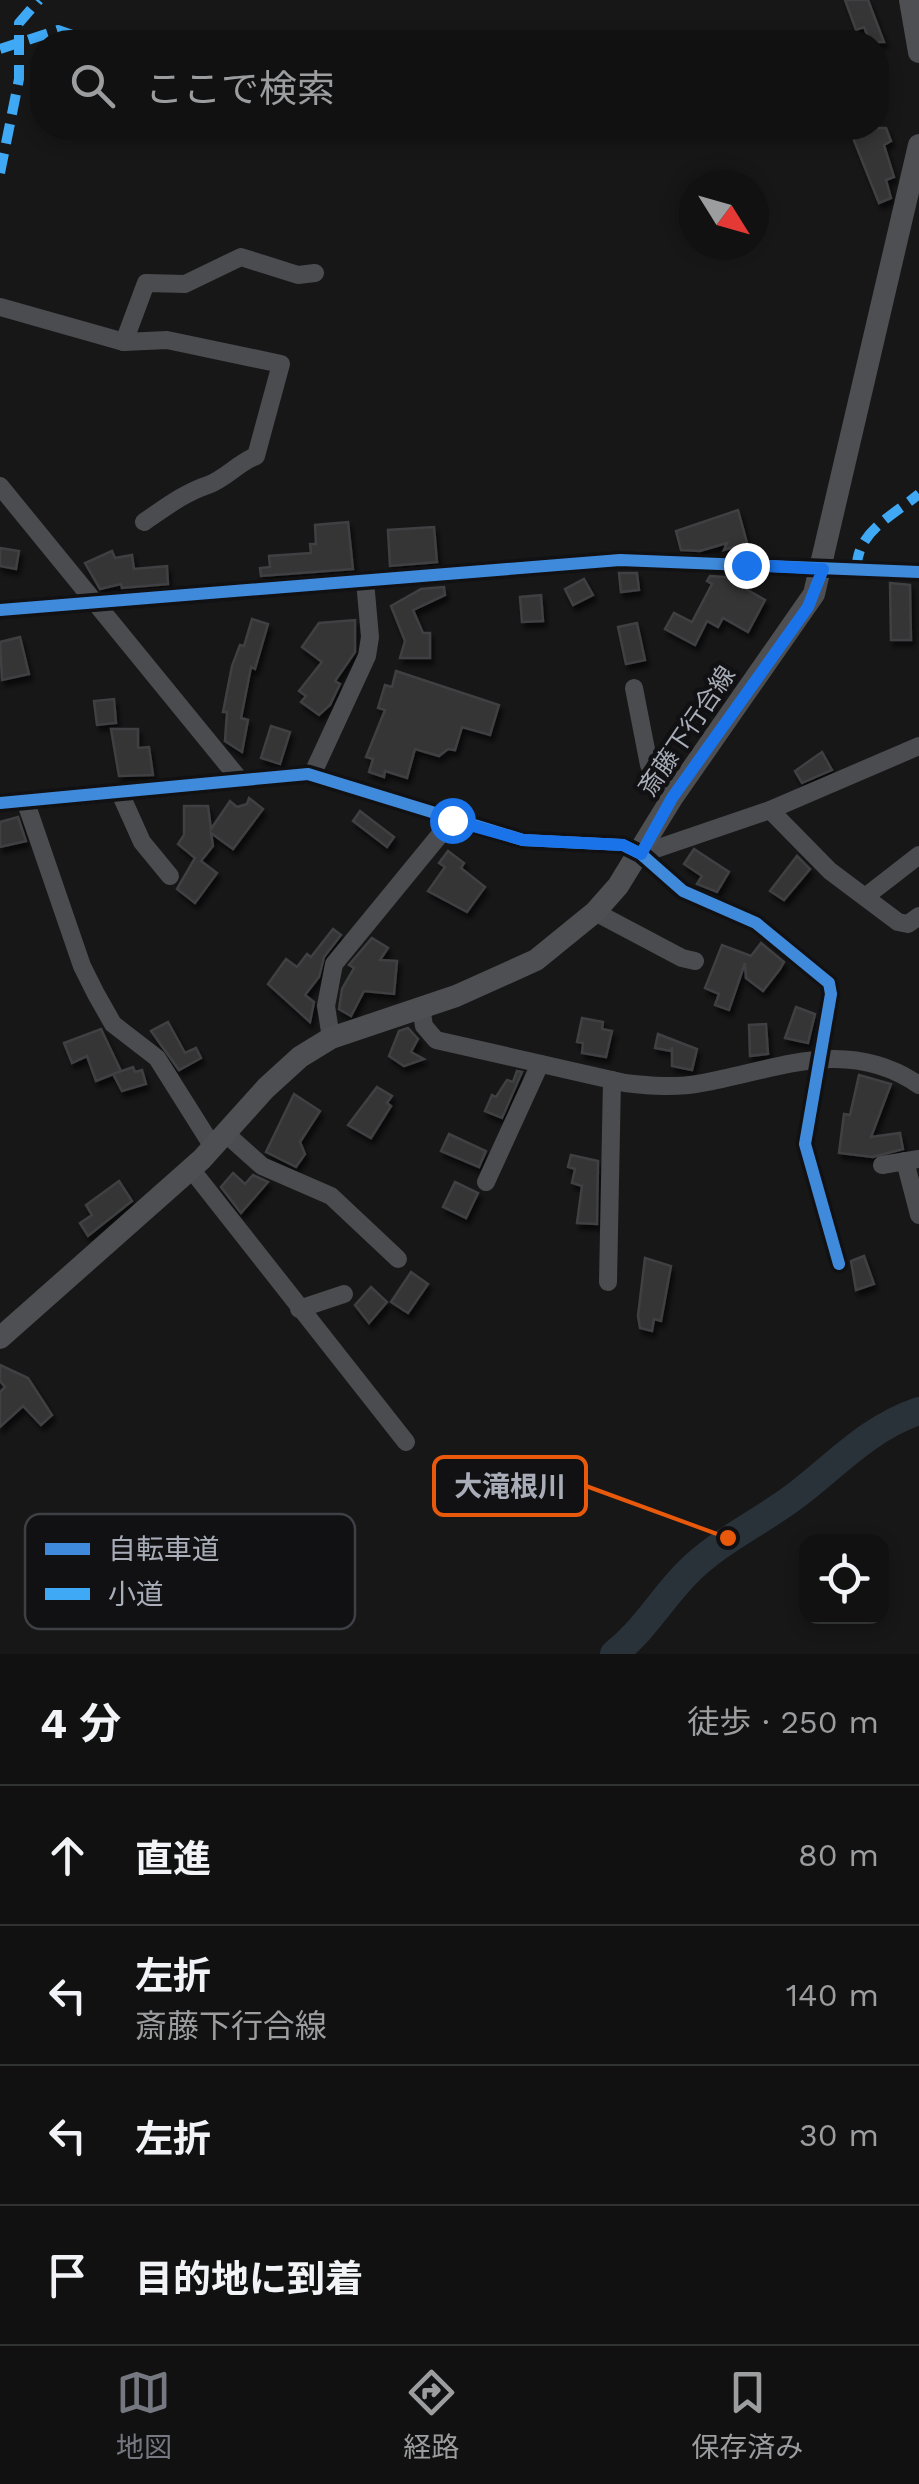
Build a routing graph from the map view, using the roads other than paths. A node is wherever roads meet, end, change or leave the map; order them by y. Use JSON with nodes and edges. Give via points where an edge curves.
{"nodes":[{"id":1,"x":910,"y":0,"type":"edge"},
{"id":2,"x":919,"y":52,"type":"edge"},
{"id":3,"x":919,"y":145,"type":"edge"},
{"id":4,"x":315,"y":274,"type":"dead end"},
{"id":5,"x":0,"y":307,"type":"edge"},
{"id":6,"x":124,"y":342,"type":"junction"},
{"id":7,"x":0,"y":486,"type":"edge"},
{"id":8,"x":144,"y":522,"type":"dead end"},
{"id":9,"x":823,"y":569,"type":"junction"},
{"id":10,"x":919,"y":572,"type":"edge"},
{"id":11,"x":365,"y":582,"type":"junction"},
{"id":12,"x":96,"y":602,"type":"junction"},
{"id":13,"x":0,"y":610,"type":"edge"},
{"id":14,"x":634,"y":688,"type":"dead end"},
{"id":15,"x":919,"y":746,"type":"edge"},
{"id":16,"x":312,"y":775,"type":"junction"},
{"id":17,"x":240,"y":780,"type":"junction"},
{"id":18,"x":678,"y":789,"type":"junction"},
{"id":19,"x":120,"y":793,"type":"junction"},
{"id":20,"x":0,"y":803,"type":"edge"},
{"id":21,"x":26,"y":804,"type":"junction"},
{"id":22,"x":770,"y":810,"type":"junction"},
{"id":23,"x":452,"y":820,"type":"junction"},
{"id":24,"x":641,"y":854,"type":"junction"},
{"id":25,"x":919,"y":855,"type":"edge"},
{"id":26,"x":170,"y":876,"type":"dead end"},
{"id":27,"x":865,"y":897,"type":"junction"},
{"id":28,"x":595,"y":912,"type":"junction"},
{"id":29,"x":919,"y":916,"type":"edge"},
{"id":30,"x":695,"y":961,"type":"dead end"},
{"id":31,"x":420,"y":1007,"type":"junction"},
{"id":32,"x":331,"y":1038,"type":"junction"},
{"id":33,"x":821,"y":1056,"type":"junction"},
{"id":34,"x":540,"y":1064,"type":"junction"},
{"id":35,"x":612,"y":1080,"type":"junction"},
{"id":36,"x":919,"y":1085,"type":"edge"},
{"id":37,"x":219,"y":1140,"type":"junction"},
{"id":38,"x":912,"y":1160,"type":"edge"},
{"id":39,"x":882,"y":1165,"type":"dead end"},
{"id":40,"x":190,"y":1169,"type":"junction"},
{"id":41,"x":486,"y":1182,"type":"dead end"},
{"id":42,"x":919,"y":1215,"type":"edge"},
{"id":43,"x":398,"y":1259,"type":"dead end"},
{"id":44,"x":839,"y":1264,"type":"dead end"},
{"id":45,"x":608,"y":1282,"type":"dead end"},
{"id":46,"x":344,"y":1294,"type":"dead end"},
{"id":47,"x":299,"y":1309,"type":"junction"},
{"id":48,"x":0,"y":1338,"type":"edge"},
{"id":49,"x":406,"y":1442,"type":"dead end"}],
"edges":[{"from":1,"to":2,"type":"main road"},
{"from":3,"to":9,"type":"main road","name":"斎藤下行合線"},
{"from":4,"to":6,"type":"street","via":[[241,257],[185,284],[146,283]]},
{"from":5,"to":6,"type":"street"},
{"from":6,"to":8,"type":"street","via":[[167,340],[281,364],[256,456]]},
{"from":7,"to":12,"type":"street"},
{"from":9,"to":10,"type":"street"},
{"from":9,"to":11,"type":"street","via":[[620,560]]},
{"from":9,"to":18,"type":"main road","name":"斎藤下行合線","via":[[808,607]]},
{"from":11,"to":12,"type":"street"},
{"from":11,"to":16,"type":"street","via":[[367,656]]},
{"from":12,"to":13,"type":"street"},
{"from":12,"to":17,"type":"street"},
{"from":14,"to":18,"type":"street","via":[[649,765]]},
{"from":15,"to":22,"type":"street"},
{"from":16,"to":17,"type":"street"},
{"from":16,"to":23,"type":"street"},
{"from":17,"to":19,"type":"street"},
{"from":18,"to":24,"type":"main road","name":"斎藤下行合線"},
{"from":19,"to":21,"type":"street"},
{"from":19,"to":26,"type":"street","via":[[142,842]]},
{"from":20,"to":21,"type":"street"},
{"from":21,"to":37,"type":"street","via":[[82,966],[113,1024],[157,1058]]},
{"from":22,"to":24,"type":"street"},
{"from":22,"to":27,"type":"street"},
{"from":23,"to":24,"type":"street","via":[[523,840],[623,845]]},
{"from":23,"to":32,"type":"street","via":[[334,964],[326,1006]]},
{"from":24,"to":28,"type":"main road","name":"斎藤下行合線"},
{"from":24,"to":33,"type":"street","via":[[683,891],[756,923],[823,974],[831,994]]},
{"from":25,"to":27,"type":"street"},
{"from":27,"to":29,"type":"street","via":[[903,925]]},
{"from":28,"to":30,"type":"street"},
{"from":28,"to":31,"type":"main road","name":"斎藤下行合線","via":[[536,960]]},
{"from":31,"to":32,"type":"main road","name":"斎藤下行合線"},
{"from":31,"to":34,"type":"street","via":[[436,1040]]},
{"from":32,"to":37,"type":"main road","name":"斎藤下行合線","via":[[266,1088]]},
{"from":33,"to":35,"type":"street","via":[[678,1086]]},
{"from":33,"to":36,"type":"street","via":[[884,1066]]},
{"from":33,"to":44,"type":"street","via":[[805,1144]]},
{"from":34,"to":35,"type":"street"},
{"from":34,"to":41,"type":"street"},
{"from":35,"to":45,"type":"street"},
{"from":37,"to":40,"type":"main road","name":"斎藤下行合線"},
{"from":37,"to":43,"type":"street","via":[[332,1196]]},
{"from":38,"to":39,"type":"street"},
{"from":38,"to":42,"type":"street"},
{"from":40,"to":47,"type":"street"},
{"from":40,"to":48,"type":"main road","name":"斎藤下行合線"},
{"from":46,"to":47,"type":"street"},
{"from":47,"to":49,"type":"street"}]}
